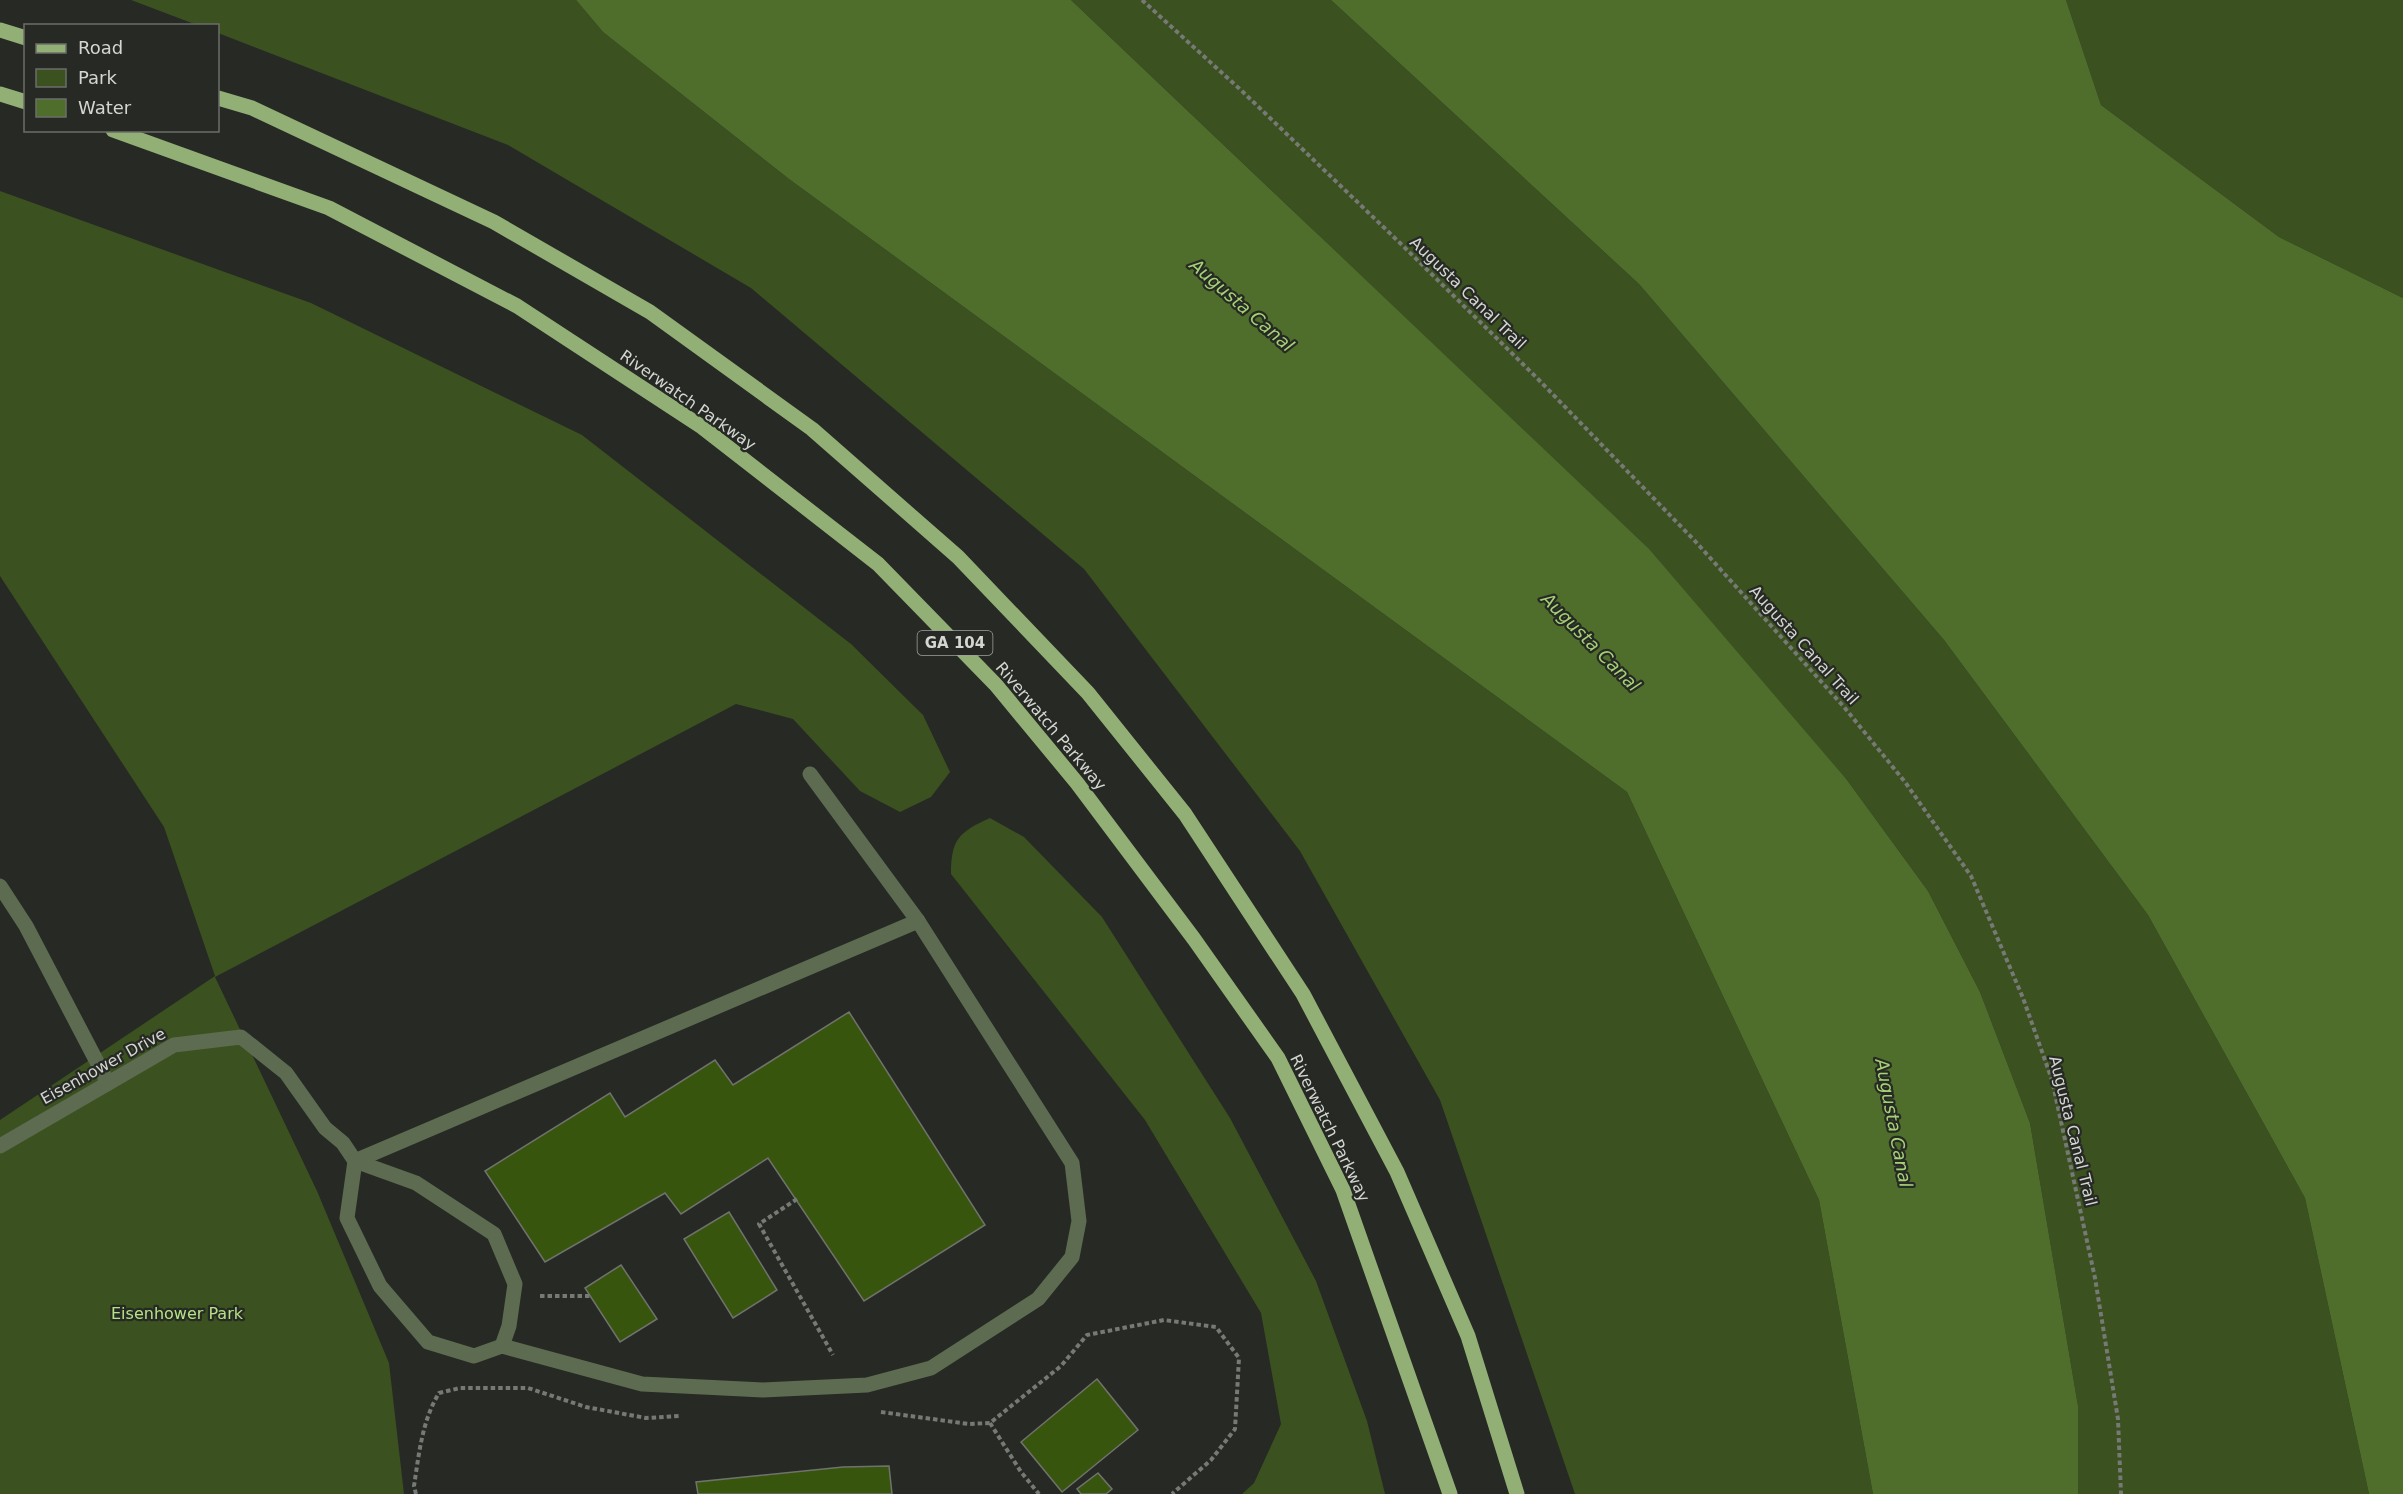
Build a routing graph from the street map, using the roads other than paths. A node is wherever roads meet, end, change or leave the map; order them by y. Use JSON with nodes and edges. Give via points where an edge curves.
{"nodes":[{"id":1,"x":0,"y":30,"type":"edge"},
{"id":2,"x":24,"y":37,"type":"edge"},
{"id":3,"x":0,"y":94,"type":"edge"},
{"id":4,"x":219,"y":98,"type":"edge"},
{"id":5,"x":24,"y":101,"type":"edge"},
{"id":6,"x":119,"y":132,"type":"edge"},
{"id":7,"x":810,"y":774,"type":"dead end"},
{"id":8,"x":0,"y":886,"type":"edge"},
{"id":9,"x":918,"y":921,"type":"junction"},
{"id":10,"x":108,"y":1083,"type":"junction"},
{"id":11,"x":0,"y":1146,"type":"edge"},
{"id":12,"x":355,"y":1161,"type":"junction"},
{"id":13,"x":501,"y":1346,"type":"junction"},
{"id":14,"x":1450,"y":1494,"type":"edge"},
{"id":15,"x":1517,"y":1494,"type":"edge"}],
"edges":[{"from":1,"to":2,"type":"main road"},
{"from":3,"to":5,"type":"main road"},
{"from":4,"to":15,"type":"main road","via":[[252,108],[494,222],[650,312],[812,429],[958,557],[1088,693],[1185,814],[1302,994],[1397,1172],[1468,1336]]},
{"from":6,"to":14,"type":"main road","name":"Riverwatch Parkway","number":"GA 104","via":[[330,208],[517,306],[702,427],[878,564],[996,686],[1077,783],[1278,1058],[1343,1190]]},
{"from":7,"to":9,"type":"street"},
{"from":8,"to":10,"type":"street","via":[[26,926]]},
{"from":9,"to":12,"type":"street"},
{"from":9,"to":13,"type":"street","via":[[1072,1163],[1079,1221],[1072,1257],[1038,1299],[931,1368],[867,1385],[764,1390],[642,1384]]},
{"from":10,"to":11,"type":"street","name":"Eisenhower Drive"},
{"from":10,"to":12,"type":"street","name":"Eisenhower Drive","via":[[174,1045],[241,1037],[286,1073],[325,1128],[343,1143]]},
{"from":12,"to":13,"type":"street","via":[[416,1184],[494,1234],[514,1284],[509,1326]]},
{"from":12,"to":13,"type":"street","via":[[347,1218],[380,1286],[428,1342],[474,1356]]}]}
